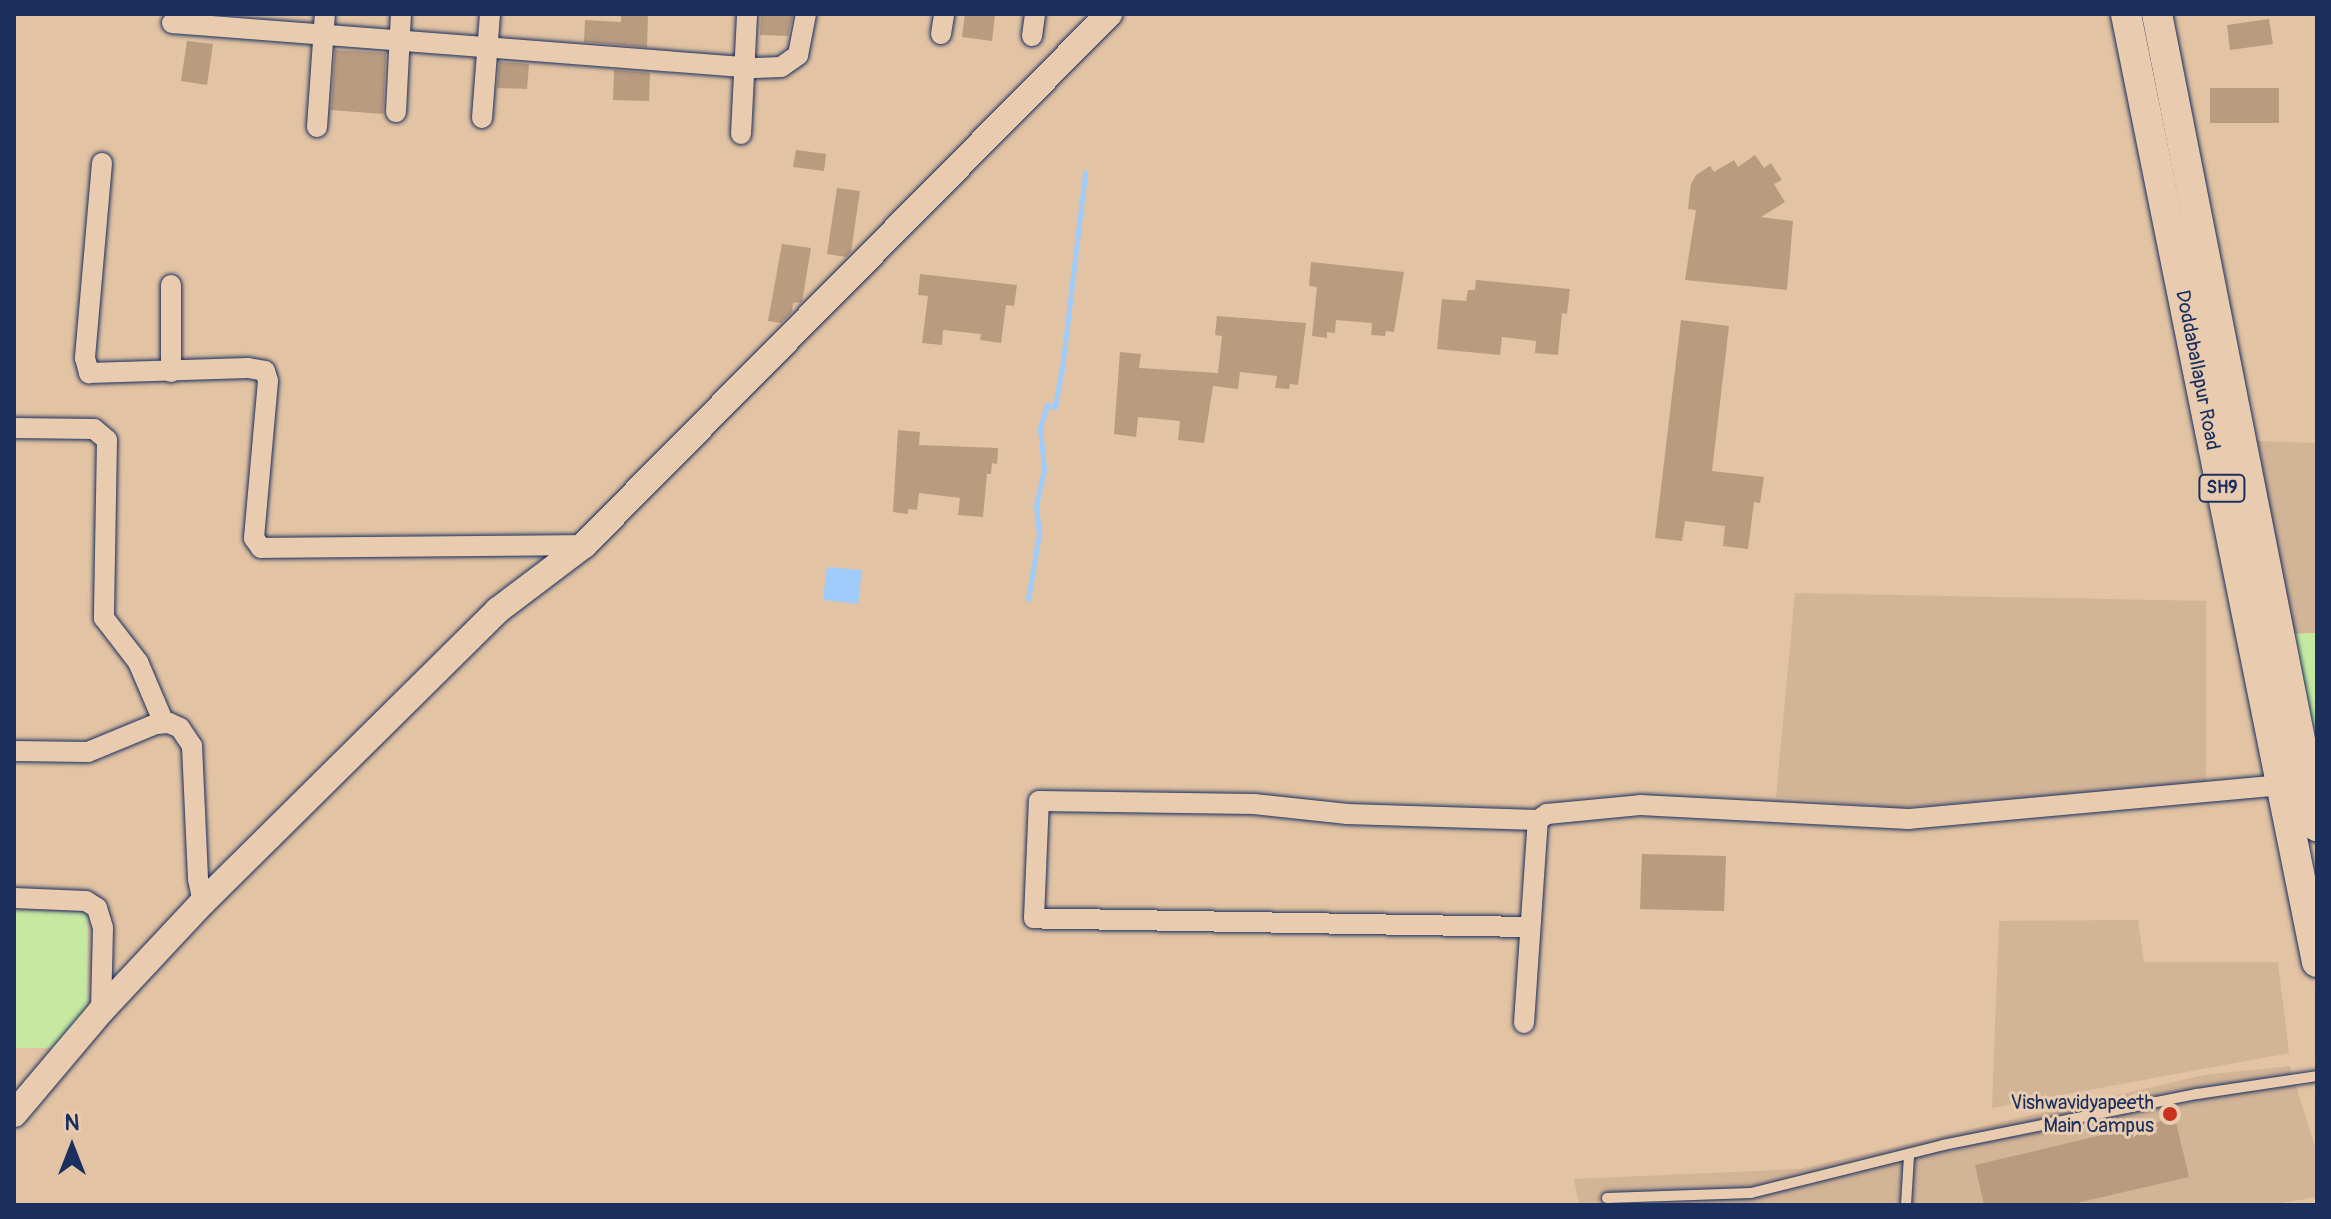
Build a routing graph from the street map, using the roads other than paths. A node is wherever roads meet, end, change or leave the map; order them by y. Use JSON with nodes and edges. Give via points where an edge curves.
{"nodes":[{"id":1,"x":401,"y":14,"type":"edge"},
{"id":2,"x":490,"y":14,"type":"edge"},
{"id":3,"x":747,"y":14,"type":"edge"},
{"id":4,"x":806,"y":14,"type":"edge"},
{"id":5,"x":1035,"y":14,"type":"edge"},
{"id":6,"x":1109,"y":14,"type":"edge"},
{"id":7,"x":2126,"y":14,"type":"edge"},
{"id":8,"x":2157,"y":14,"type":"edge"},
{"id":9,"x":224,"y":21,"type":"edge"},
{"id":10,"x":172,"y":23,"type":"dead end"},
{"id":11,"x":324,"y":24,"type":"edge"},
{"id":12,"x":1032,"y":36,"type":"dead end"},
{"id":13,"x":400,"y":41,"type":"junction"},
{"id":14,"x":487,"y":47,"type":"junction"},
{"id":15,"x":744,"y":67,"type":"junction"},
{"id":16,"x":396,"y":112,"type":"dead end"},
{"id":17,"x":482,"y":118,"type":"dead end"},
{"id":18,"x":317,"y":127,"type":"dead end"},
{"id":19,"x":741,"y":134,"type":"dead end"},
{"id":20,"x":102,"y":163,"type":"dead end"},
{"id":21,"x":171,"y":285,"type":"dead end"},
{"id":22,"x":171,"y":372,"type":"junction"},
{"id":23,"x":14,"y":428,"type":"edge"},
{"id":24,"x":584,"y":545,"type":"junction"},
{"id":25,"x":2274,"y":677,"type":"junction"},
{"id":26,"x":164,"y":723,"type":"junction"},
{"id":27,"x":14,"y":751,"type":"edge"},
{"id":28,"x":2311,"y":762,"type":"edge"},
{"id":29,"x":2283,"y":785,"type":"junction"},
{"id":30,"x":1538,"y":820,"type":"junction"},
{"id":31,"x":2317,"y":826,"type":"edge"},
{"id":32,"x":14,"y":898,"type":"edge"},
{"id":33,"x":203,"y":902,"type":"junction"},
{"id":34,"x":1529,"y":927,"type":"junction"},
{"id":35,"x":2317,"y":962,"type":"edge"},
{"id":36,"x":101,"y":1011,"type":"junction"},
{"id":37,"x":1524,"y":1023,"type":"dead end"},
{"id":38,"x":2317,"y":1076,"type":"edge"},
{"id":39,"x":14,"y":1114,"type":"edge"},
{"id":40,"x":1909,"y":1156,"type":"junction"},
{"id":41,"x":1607,"y":1198,"type":"dead end"},
{"id":42,"x":1906,"y":1205,"type":"edge"}],
"edges":[{"from":1,"to":13,"type":"street"},
{"from":2,"to":14,"type":"street"},
{"from":3,"to":15,"type":"street"},
{"from":4,"to":15,"type":"street","via":[[798,55],[781,67]]},
{"from":5,"to":12,"type":"street"},
{"from":6,"to":24,"type":"main road"},
{"from":7,"to":25,"type":"main road","name":"Doddaballapur Road","number":"SH9"},
{"from":8,"to":25,"type":"main road","name":"Doddaballapur Road","number":"SH9"},
{"from":9,"to":10,"type":"street"},
{"from":9,"to":11,"type":"street"},
{"from":11,"to":13,"type":"street"},
{"from":11,"to":18,"type":"street"},
{"from":13,"to":14,"type":"street"},
{"from":13,"to":16,"type":"street"},
{"from":14,"to":15,"type":"street"},
{"from":14,"to":17,"type":"street"},
{"from":15,"to":19,"type":"street"},
{"from":20,"to":22,"type":"street","via":[[85,358],[89,373]]},
{"from":21,"to":22,"type":"street"},
{"from":22,"to":24,"type":"street","via":[[265,371],[254,538],[261,548]]},
{"from":23,"to":26,"type":"street","via":[[94,429],[107,440],[104,618],[138,662]]},
{"from":24,"to":33,"type":"main road","via":[[498,610]]},
{"from":25,"to":28,"type":"main road","name":"Doddaballapur Road","number":"SH9"},
{"from":25,"to":29,"type":"main road","name":"Doddaballapur Road","number":"SH9"},
{"from":26,"to":27,"type":"street","via":[[88,752]]},
{"from":26,"to":33,"type":"street","via":[[180,728],[192,746]]},
{"from":28,"to":31,"type":"main road","name":"Doddaballapur Road","number":"SH9"},
{"from":29,"to":30,"type":"street","via":[[1909,819],[1640,805],[1547,814]]},
{"from":29,"to":35,"type":"main road","name":"Doddaballapur Road","number":"SH9"},
{"from":30,"to":34,"type":"street"},
{"from":30,"to":34,"type":"street","via":[[1347,814],[1254,804],[1039,801],[1034,918]]},
{"from":32,"to":36,"type":"street","via":[[86,901],[97,908],[103,928]]},
{"from":33,"to":36,"type":"main road"},
{"from":34,"to":37,"type":"street"},
{"from":36,"to":39,"type":"main road"},
{"from":38,"to":40,"type":"lane","via":[[2197,1094]]},
{"from":40,"to":41,"type":"lane","via":[[1751,1193]]},
{"from":40,"to":42,"type":"lane"}]}
